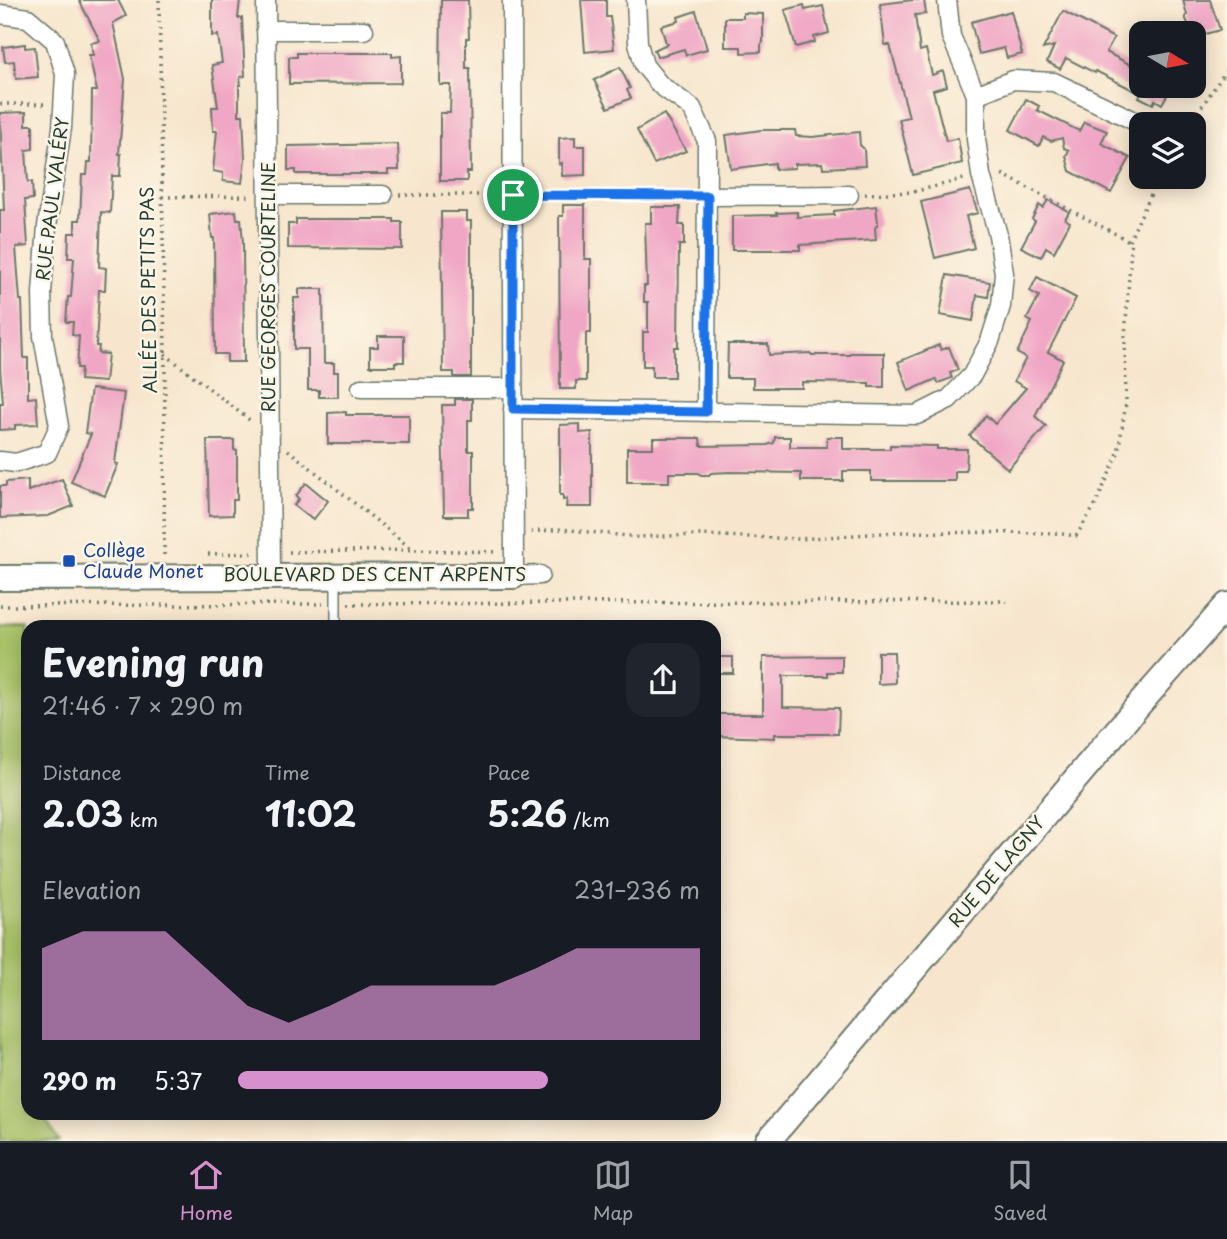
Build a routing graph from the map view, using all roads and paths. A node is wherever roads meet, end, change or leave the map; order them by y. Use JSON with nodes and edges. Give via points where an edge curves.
{"nodes":[{"id":1,"x":159,"y":0,"type":"edge"},
{"id":2,"x":266,"y":0,"type":"edge"},
{"id":3,"x":512,"y":0,"type":"edge"},
{"id":4,"x":636,"y":0,"type":"edge"},
{"id":5,"x":947,"y":0,"type":"edge"},
{"id":6,"x":0,"y":14,"type":"edge"},
{"id":7,"x":267,"y":30,"type":"junction"},
{"id":8,"x":364,"y":30,"type":"dead end"},
{"id":9,"x":1227,"y":69,"type":"edge"},
{"id":10,"x":976,"y":95,"type":"junction"},
{"id":11,"x":0,"y":104,"type":"edge"},
{"id":12,"x":64,"y":104,"type":"junction"},
{"id":13,"x":1198,"y":112,"type":"edge"},
{"id":14,"x":1129,"y":118,"type":"edge"},
{"id":15,"x":1153,"y":189,"type":"edge"},
{"id":16,"x":269,"y":195,"type":"junction"},
{"id":17,"x":383,"y":195,"type":"joint"},
{"id":18,"x":513,"y":195,"type":"junction"},
{"id":19,"x":849,"y":195,"type":"dead end"},
{"id":20,"x":708,"y":196,"type":"junction"},
{"id":21,"x":162,"y":197,"type":"junction"},
{"id":22,"x":1115,"y":233,"type":"dead end"},
{"id":23,"x":1129,"y":241,"type":"junction"},
{"id":24,"x":361,"y":388,"type":"dead end"},
{"id":25,"x":513,"y":388,"type":"junction"},
{"id":26,"x":513,"y":409,"type":"junction"},
{"id":27,"x":706,"y":412,"type":"junction"},
{"id":28,"x":0,"y":461,"type":"edge"},
{"id":29,"x":514,"y":533,"type":"junction"},
{"id":30,"x":271,"y":575,"type":"junction"},
{"id":31,"x":336,"y":575,"type":"junction"},
{"id":32,"x":540,"y":575,"type":"dead end"},
{"id":33,"x":514,"y":576,"type":"junction"},
{"id":34,"x":0,"y":578,"type":"edge"},
{"id":35,"x":158,"y":578,"type":"junction"},
{"id":36,"x":1007,"y":601,"type":"dead end"},
{"id":37,"x":336,"y":604,"type":"junction"},
{"id":38,"x":1227,"y":605,"type":"edge"},
{"id":39,"x":0,"y":607,"type":"edge"},
{"id":40,"x":336,"y":620,"type":"edge"},
{"id":41,"x":768,"y":1141,"type":"edge"}],
"edges":[{"from":1,"to":21,"type":"path","name":"ALLÉE DES PETITS PAS"},
{"from":2,"to":7,"type":"street","name":"RUE GEORGES COURTELINE"},
{"from":3,"to":18,"type":"street"},
{"from":4,"to":20,"type":"street","via":[[644,65],[660,85],[692,108],[707,141]]},
{"from":5,"to":10,"type":"street","via":[[951,36]]},
{"from":6,"to":12,"type":"street","name":"RUE PAUL VALÉRY","via":[[27,18],[55,41],[65,74]]},
{"from":7,"to":8,"type":"street"},
{"from":7,"to":16,"type":"street","name":"RUE GEORGES COURTELINE"},
{"from":9,"to":13,"type":"path"},
{"from":10,"to":14,"type":"street","via":[[1013,80],[1054,82]]},
{"from":10,"to":27,"type":"street","via":[[979,163],[1004,273],[1001,306],[972,375],[949,399],[917,415]]},
{"from":11,"to":12,"type":"path"},
{"from":12,"to":28,"type":"street","name":"RUE PAUL VALÉRY","via":[[42,293],[43,336],[59,426],[47,453],[16,463]]},
{"from":15,"to":23,"type":"path"},
{"from":16,"to":17,"type":"street"},
{"from":16,"to":21,"type":"path"},
{"from":16,"to":30,"type":"street","name":"RUE GEORGES COURTELINE"},
{"from":17,"to":18,"type":"path"},
{"from":18,"to":20,"type":"path"},
{"from":18,"to":25,"type":"street"},
{"from":19,"to":20,"type":"street"},
{"from":20,"to":27,"type":"street"},
{"from":21,"to":35,"type":"path","name":"ALLÉE DES PETITS PAS","via":[[165,555]]},
{"from":22,"to":23,"type":"path"},
{"from":23,"to":29,"type":"path","via":[[1126,403],[1118,453],[1076,536],[895,532],[799,539],[637,537],[561,529]]},
{"from":24,"to":25,"type":"street"},
{"from":25,"to":26,"type":"street"},
{"from":26,"to":27,"type":"street"},
{"from":26,"to":29,"type":"street"},
{"from":29,"to":33,"type":"street"},
{"from":30,"to":31,"type":"main road","name":"BOULEVARD DES CENT ARPENTS"},
{"from":30,"to":35,"type":"main road","name":"BOULEVARD DES CENT ARPENTS"},
{"from":31,"to":33,"type":"main road","name":"BOULEVARD DES CENT ARPENTS"},
{"from":31,"to":37,"type":"lane"},
{"from":32,"to":33,"type":"street","name":"BOULEVARD DES CENT ARPENTS"},
{"from":34,"to":35,"type":"main road","name":"BOULEVARD DES CENT ARPENTS"},
{"from":36,"to":37,"type":"path"},
{"from":37,"to":39,"type":"path"},
{"from":37,"to":40,"type":"lane"},
{"from":38,"to":41,"type":"main road","name":"RUE DE LAGNY"}]}
